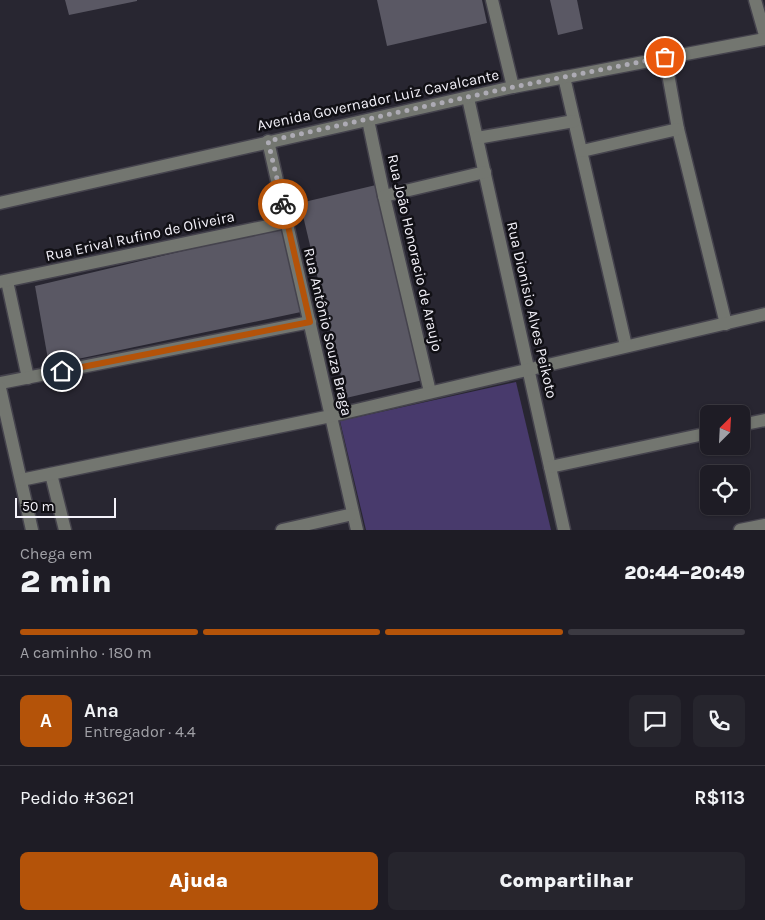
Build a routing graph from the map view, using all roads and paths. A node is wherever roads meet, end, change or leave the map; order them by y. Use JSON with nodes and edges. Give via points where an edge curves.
{"nodes":[{"id":1,"x":492,"y":0,"type":"edge"},
{"id":2,"x":755,"y":0,"type":"edge"},
{"id":3,"x":765,"y":35,"type":"edge"},
{"id":4,"x":765,"y":39,"type":"edge"},
{"id":5,"x":665,"y":57,"type":"junction"},
{"id":6,"x":564,"y":78,"type":"junction"},
{"id":7,"x":513,"y":87,"type":"junction"},
{"id":8,"x":468,"y":98,"type":"junction"},
{"id":9,"x":368,"y":120,"type":"junction"},
{"id":10,"x":574,"y":121,"type":"junction"},
{"id":11,"x":678,"y":129,"type":"junction"},
{"id":12,"x":477,"y":138,"type":"junction"},
{"id":13,"x":268,"y":141,"type":"junction"},
{"id":14,"x":582,"y":151,"type":"junction"},
{"id":15,"x":485,"y":172,"type":"junction"},
{"id":16,"x":384,"y":196,"type":"junction"},
{"id":17,"x":0,"y":203,"type":"edge"},
{"id":18,"x":287,"y":222,"type":"junction"},
{"id":19,"x":4,"y":282,"type":"edge"},
{"id":20,"x":765,"y":314,"type":"edge"},
{"id":21,"x":310,"y":322,"type":"junction"},
{"id":22,"x":726,"y":324,"type":"junction"},
{"id":23,"x":626,"y":346,"type":"junction"},
{"id":24,"x":529,"y":369,"type":"junction"},
{"id":25,"x":28,"y":378,"type":"junction"},
{"id":26,"x":0,"y":383,"type":"edge"},
{"id":27,"x":0,"y":388,"type":"edge"},
{"id":28,"x":430,"y":392,"type":"junction"},
{"id":29,"x":331,"y":416,"type":"junction"},
{"id":30,"x":765,"y":420,"type":"edge"},
{"id":31,"x":750,"y":423,"type":"edge"},
{"id":32,"x":700,"y":434,"type":"edge"},
{"id":33,"x":550,"y":467,"type":"junction"},
{"id":34,"x":51,"y":474,"type":"junction"},
{"id":35,"x":21,"y":480,"type":"junction"},
{"id":36,"x":353,"y":514,"type":"junction"},
{"id":37,"x":765,"y":524,"type":"edge"},
{"id":38,"x":32,"y":530,"type":"edge"},
{"id":39,"x":65,"y":530,"type":"edge"},
{"id":40,"x":282,"y":530,"type":"edge"},
{"id":41,"x":357,"y":530,"type":"edge"},
{"id":42,"x":564,"y":530,"type":"edge"},
{"id":43,"x":740,"y":530,"type":"edge"}],
"edges":[{"from":1,"to":7,"type":"street"},
{"from":2,"to":3,"type":"street"},
{"from":4,"to":5,"type":"street","name":"Avenida Governador Luiz Cavalcante"},
{"from":5,"to":6,"type":"street","name":"Avenida Governador Luiz Cavalcante"},
{"from":5,"to":11,"type":"street"},
{"from":6,"to":7,"type":"street","name":"Avenida Governador Luiz Cavalcante"},
{"from":6,"to":10,"type":"street"},
{"from":7,"to":8,"type":"street","name":"Avenida Governador Luiz Cavalcante"},
{"from":8,"to":9,"type":"street","name":"Avenida Governador Luiz Cavalcante"},
{"from":8,"to":12,"type":"street","name":"Rua Dionisio Alves Peikoto"},
{"from":9,"to":13,"type":"street","name":"Avenida Governador Luiz Cavalcante"},
{"from":9,"to":16,"type":"street","name":"Rua João Honoracio de Araujo"},
{"from":10,"to":12,"type":"street"},
{"from":10,"to":14,"type":"street"},
{"from":11,"to":14,"type":"street"},
{"from":11,"to":22,"type":"street"},
{"from":12,"to":15,"type":"street","name":"Rua Dionisio Alves Peikoto"},
{"from":13,"to":17,"type":"street","name":"Avenida Governador Luiz Cavalcante"},
{"from":13,"to":18,"type":"street","name":"Rua Antônio Souza Braga"},
{"from":14,"to":23,"type":"street"},
{"from":15,"to":16,"type":"street"},
{"from":15,"to":24,"type":"street","name":"Rua Dionisio Alves Peikoto"},
{"from":16,"to":28,"type":"street","name":"Rua João Honoracio de Araujo"},
{"from":18,"to":19,"type":"street","name":"Rua Erival Rufino de Oliveira"},
{"from":18,"to":21,"type":"street","name":"Rua Antônio Souza Braga"},
{"from":19,"to":25,"type":"street"},
{"from":20,"to":22,"type":"street"},
{"from":21,"to":25,"type":"street"},
{"from":21,"to":29,"type":"street","name":"Rua Antônio Souza Braga"},
{"from":22,"to":23,"type":"street"},
{"from":23,"to":24,"type":"street"},
{"from":24,"to":28,"type":"street"},
{"from":24,"to":33,"type":"street","name":"Rua Dionisio Alves Peikoto"},
{"from":25,"to":26,"type":"street"},
{"from":27,"to":35,"type":"street"},
{"from":28,"to":29,"type":"street"},
{"from":29,"to":34,"type":"street"},
{"from":29,"to":36,"type":"street","name":"Rua Antônio Souza Braga"},
{"from":30,"to":31,"type":"street"},
{"from":32,"to":33,"type":"street"},
{"from":33,"to":42,"type":"street","name":"Rua Dionisio Alves Peikoto"},
{"from":34,"to":35,"type":"street"},
{"from":34,"to":39,"type":"street"},
{"from":35,"to":38,"type":"street"},
{"from":36,"to":40,"type":"street"},
{"from":36,"to":41,"type":"street","name":"Rua Antônio Souza Braga"},
{"from":37,"to":43,"type":"street"}]}
